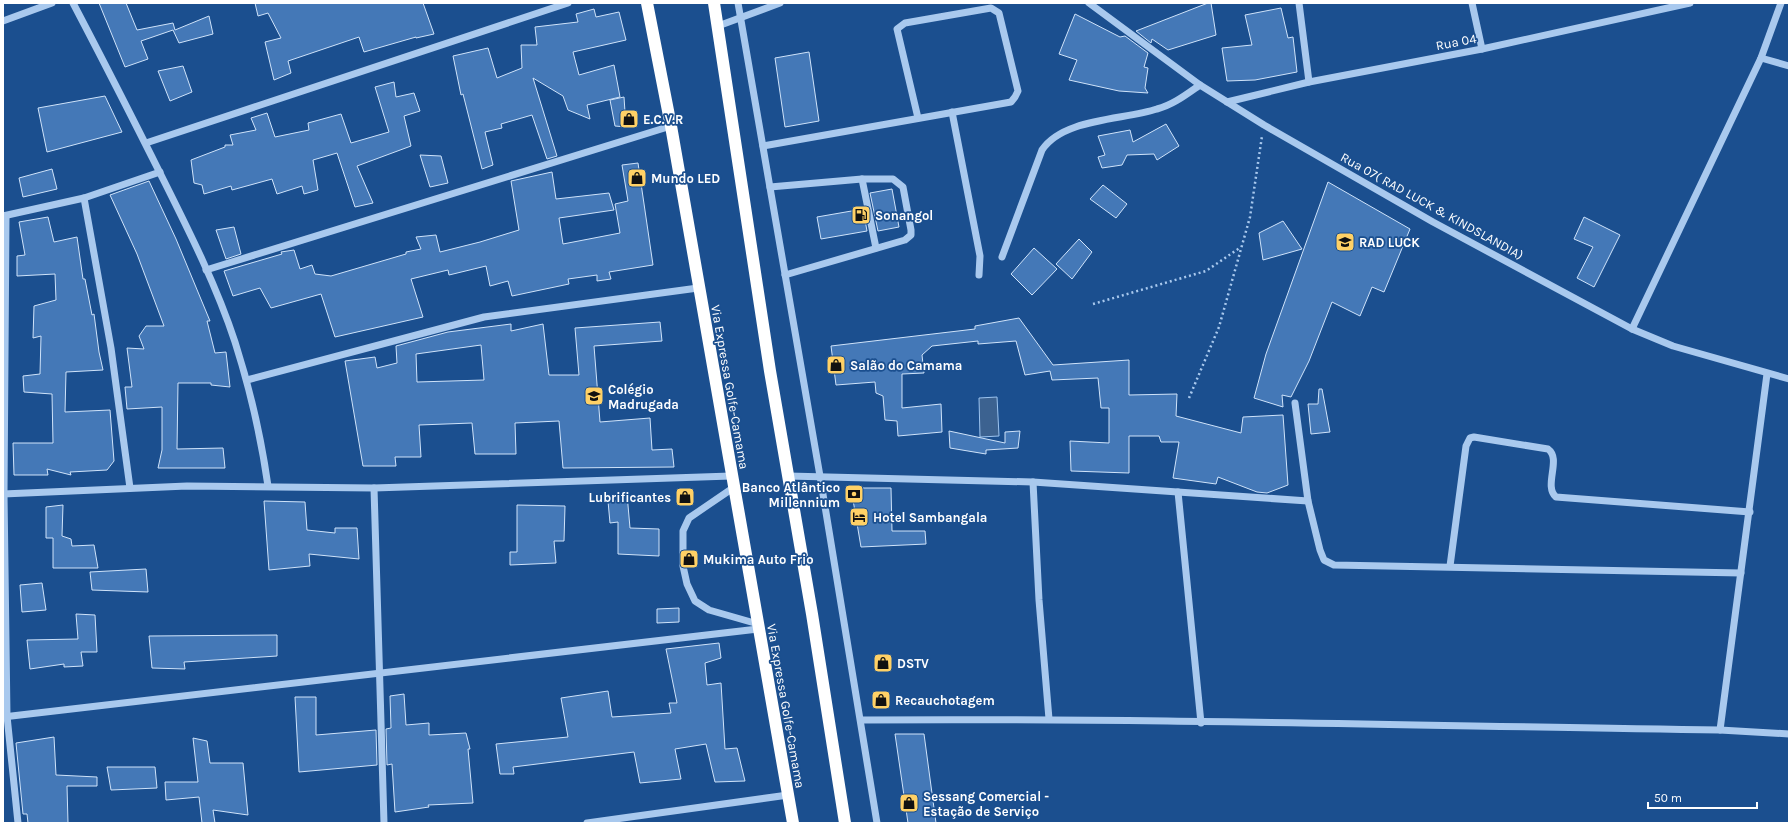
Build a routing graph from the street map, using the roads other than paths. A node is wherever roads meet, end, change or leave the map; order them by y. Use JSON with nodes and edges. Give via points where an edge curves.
{"nodes":[{"id":1,"x":52,"y":3,"type":"edge"},
{"id":2,"x":73,"y":3,"type":"edge"},
{"id":3,"x":568,"y":3,"type":"edge"},
{"id":4,"x":648,"y":3,"type":"edge"},
{"id":5,"x":714,"y":3,"type":"edge"},
{"id":6,"x":738,"y":3,"type":"edge"},
{"id":7,"x":780,"y":3,"type":"edge"},
{"id":8,"x":1089,"y":3,"type":"edge"},
{"id":9,"x":1299,"y":3,"type":"edge"},
{"id":10,"x":1472,"y":3,"type":"edge"},
{"id":11,"x":1690,"y":3,"type":"edge"},
{"id":12,"x":1780,"y":3,"type":"edge"},
{"id":13,"x":741,"y":16,"type":"junction"},
{"id":14,"x":3,"y":21,"type":"edge"},
{"id":15,"x":718,"y":26,"type":"junction"},
{"id":16,"x":1482,"y":49,"type":"junction"},
{"id":17,"x":1761,"y":58,"type":"junction"},
{"id":18,"x":1789,"y":66,"type":"edge"},
{"id":19,"x":1309,"y":82,"type":"junction"},
{"id":20,"x":1200,"y":86,"type":"junction"},
{"id":21,"x":1227,"y":102,"type":"junction"},
{"id":22,"x":952,"y":112,"type":"junction"},
{"id":23,"x":918,"y":118,"type":"junction"},
{"id":24,"x":671,"y":126,"type":"junction"},
{"id":25,"x":146,"y":143,"type":"junction"},
{"id":26,"x":763,"y":146,"type":"junction"},
{"id":27,"x":160,"y":172,"type":"junction"},
{"id":28,"x":862,"y":179,"type":"junction"},
{"id":29,"x":770,"y":187,"type":"junction"},
{"id":30,"x":84,"y":198,"type":"junction"},
{"id":31,"x":5,"y":216,"type":"edge"},
{"id":32,"x":876,"y":248,"type":"junction"},
{"id":33,"x":1002,"y":257,"type":"dead end"},
{"id":34,"x":206,"y":270,"type":"junction"},
{"id":35,"x":785,"y":274,"type":"junction"},
{"id":36,"x":979,"y":274,"type":"dead end"},
{"id":37,"x":698,"y":288,"type":"junction"},
{"id":38,"x":1632,"y":329,"type":"junction"},
{"id":39,"x":1767,"y":374,"type":"junction"},
{"id":40,"x":1789,"y":379,"type":"edge"},
{"id":41,"x":246,"y":380,"type":"junction"},
{"id":42,"x":1295,"y":403,"type":"dead end"},
{"id":43,"x":731,"y":476,"type":"junction"},
{"id":44,"x":788,"y":476,"type":"junction"},
{"id":45,"x":820,"y":476,"type":"junction"},
{"id":46,"x":1033,"y":482,"type":"junction"},
{"id":47,"x":268,"y":486,"type":"junction"},
{"id":48,"x":130,"y":488,"type":"junction"},
{"id":49,"x":374,"y":488,"type":"junction"},
{"id":50,"x":733,"y":488,"type":"junction"},
{"id":51,"x":1178,"y":492,"type":"junction"},
{"id":52,"x":3,"y":494,"type":"edge"},
{"id":53,"x":1308,"y":501,"type":"junction"},
{"id":54,"x":1750,"y":512,"type":"junction"},
{"id":55,"x":1450,"y":566,"type":"junction"},
{"id":56,"x":1741,"y":573,"type":"junction"},
{"id":57,"x":758,"y":626,"type":"junction"},
{"id":58,"x":378,"y":672,"type":"junction"},
{"id":59,"x":5,"y":717,"type":"edge"},
{"id":60,"x":1049,"y":719,"type":"junction"},
{"id":61,"x":861,"y":720,"type":"junction"},
{"id":62,"x":1202,"y":723,"type":"junction"},
{"id":63,"x":1720,"y":730,"type":"junction"},
{"id":64,"x":1789,"y":734,"type":"edge"},
{"id":65,"x":788,"y":796,"type":"junction"},
{"id":66,"x":18,"y":823,"type":"edge"},
{"id":67,"x":384,"y":823,"type":"edge"},
{"id":68,"x":587,"y":823,"type":"edge"},
{"id":69,"x":792,"y":823,"type":"edge"},
{"id":70,"x":845,"y":823,"type":"edge"},
{"id":71,"x":877,"y":823,"type":"edge"}],
"edges":[{"from":1,"to":14,"type":"street"},
{"from":2,"to":25,"type":"street"},
{"from":3,"to":25,"type":"street"},
{"from":4,"to":24,"type":"highway","name":"Via Expressa Golfe-Camama"},
{"from":5,"to":15,"type":"highway"},
{"from":6,"to":13,"type":"street"},
{"from":7,"to":13,"type":"street"},
{"from":8,"to":20,"type":"street","name":"Rua 07( RAD LUCK & KINDSLANDIA)"},
{"from":9,"to":19,"type":"street"},
{"from":10,"to":16,"type":"street"},
{"from":11,"to":16,"type":"street","name":"Rua 04"},
{"from":12,"to":17,"type":"street"},
{"from":13,"to":15,"type":"street"},
{"from":13,"to":26,"type":"street"},
{"from":15,"to":44,"type":"highway"},
{"from":16,"to":19,"type":"street","name":"Rua 04"},
{"from":17,"to":18,"type":"street"},
{"from":17,"to":38,"type":"street"},
{"from":19,"to":21,"type":"street","name":"Rua 04"},
{"from":20,"to":21,"type":"street","name":"Rua 07( RAD LUCK & KINDSLANDIA)"},
{"from":20,"to":33,"type":"street","via":[[1165,107],[1076,127],[1048,140]]},
{"from":21,"to":38,"type":"street","name":"Rua 07( RAD LUCK & KINDSLANDIA)","via":[[1433,222]]},
{"from":22,"to":23,"type":"street"},
{"from":22,"to":23,"type":"street","via":[[1011,102],[1018,91],[999,13],[991,8],[905,23],[897,29]]},
{"from":22,"to":36,"type":"street","via":[[980,256]]},
{"from":23,"to":26,"type":"street"},
{"from":24,"to":34,"type":"street"},
{"from":24,"to":37,"type":"highway","name":"Via Expressa Golfe-Camama"},
{"from":25,"to":27,"type":"street"},
{"from":26,"to":29,"type":"street"},
{"from":27,"to":30,"type":"street"},
{"from":27,"to":34,"type":"street"},
{"from":28,"to":29,"type":"street"},
{"from":28,"to":32,"type":"street"},
{"from":28,"to":32,"type":"street","via":[[893,179],[903,187],[911,235],[905,240]]},
{"from":29,"to":35,"type":"street"},
{"from":30,"to":31,"type":"street"},
{"from":30,"to":48,"type":"street","via":[[111,348]]},
{"from":31,"to":52,"type":"street"},
{"from":32,"to":35,"type":"street"},
{"from":34,"to":41,"type":"street","via":[[234,340]]},
{"from":35,"to":45,"type":"street"},
{"from":37,"to":41,"type":"street","via":[[484,317]]},
{"from":37,"to":43,"type":"highway","name":"Via Expressa Golfe-Camama"},
{"from":38,"to":39,"type":"street","name":"Rua 07( RAD LUCK & KINDSLANDIA)","via":[[1673,346]]},
{"from":39,"to":40,"type":"street","name":"Rua 07( RAD LUCK & KINDSLANDIA)"},
{"from":39,"to":54,"type":"street"},
{"from":41,"to":47,"type":"street","via":[[261,438]]},
{"from":42,"to":53,"type":"street"},
{"from":43,"to":49,"type":"street"},
{"from":43,"to":50,"type":"highway","name":"Via Expressa Golfe-Camama"},
{"from":44,"to":45,"type":"street"},
{"from":44,"to":70,"type":"highway"},
{"from":45,"to":46,"type":"street"},
{"from":45,"to":61,"type":"street"},
{"from":46,"to":51,"type":"street"},
{"from":46,"to":60,"type":"street"},
{"from":47,"to":48,"type":"street"},
{"from":47,"to":49,"type":"street"},
{"from":48,"to":52,"type":"street"},
{"from":49,"to":58,"type":"street"},
{"from":50,"to":57,"type":"highway","name":"Via Expressa Golfe-Camama"},
{"from":50,"to":57,"type":"street","via":[[689,518],[683,531],[687,584],[695,601],[709,610]]},
{"from":51,"to":53,"type":"street"},
{"from":51,"to":62,"type":"street"},
{"from":52,"to":59,"type":"street"},
{"from":53,"to":55,"type":"street","via":[[1320,550],[1328,563]]},
{"from":54,"to":55,"type":"street","via":[[1556,497],[1552,491],[1553,458],[1548,449],[1474,437],[1470,438],[1466,446]]},
{"from":54,"to":56,"type":"street"},
{"from":55,"to":56,"type":"street"},
{"from":56,"to":63,"type":"street"},
{"from":57,"to":58,"type":"street"},
{"from":57,"to":65,"type":"highway","name":"Via Expressa Golfe-Camama"},
{"from":58,"to":59,"type":"street"},
{"from":58,"to":67,"type":"street"},
{"from":59,"to":66,"type":"street"},
{"from":60,"to":61,"type":"street"},
{"from":60,"to":62,"type":"street"},
{"from":61,"to":71,"type":"street"},
{"from":62,"to":63,"type":"street"},
{"from":63,"to":64,"type":"street"},
{"from":65,"to":68,"type":"street"},
{"from":65,"to":69,"type":"highway","name":"Via Expressa Golfe-Camama"}]}
